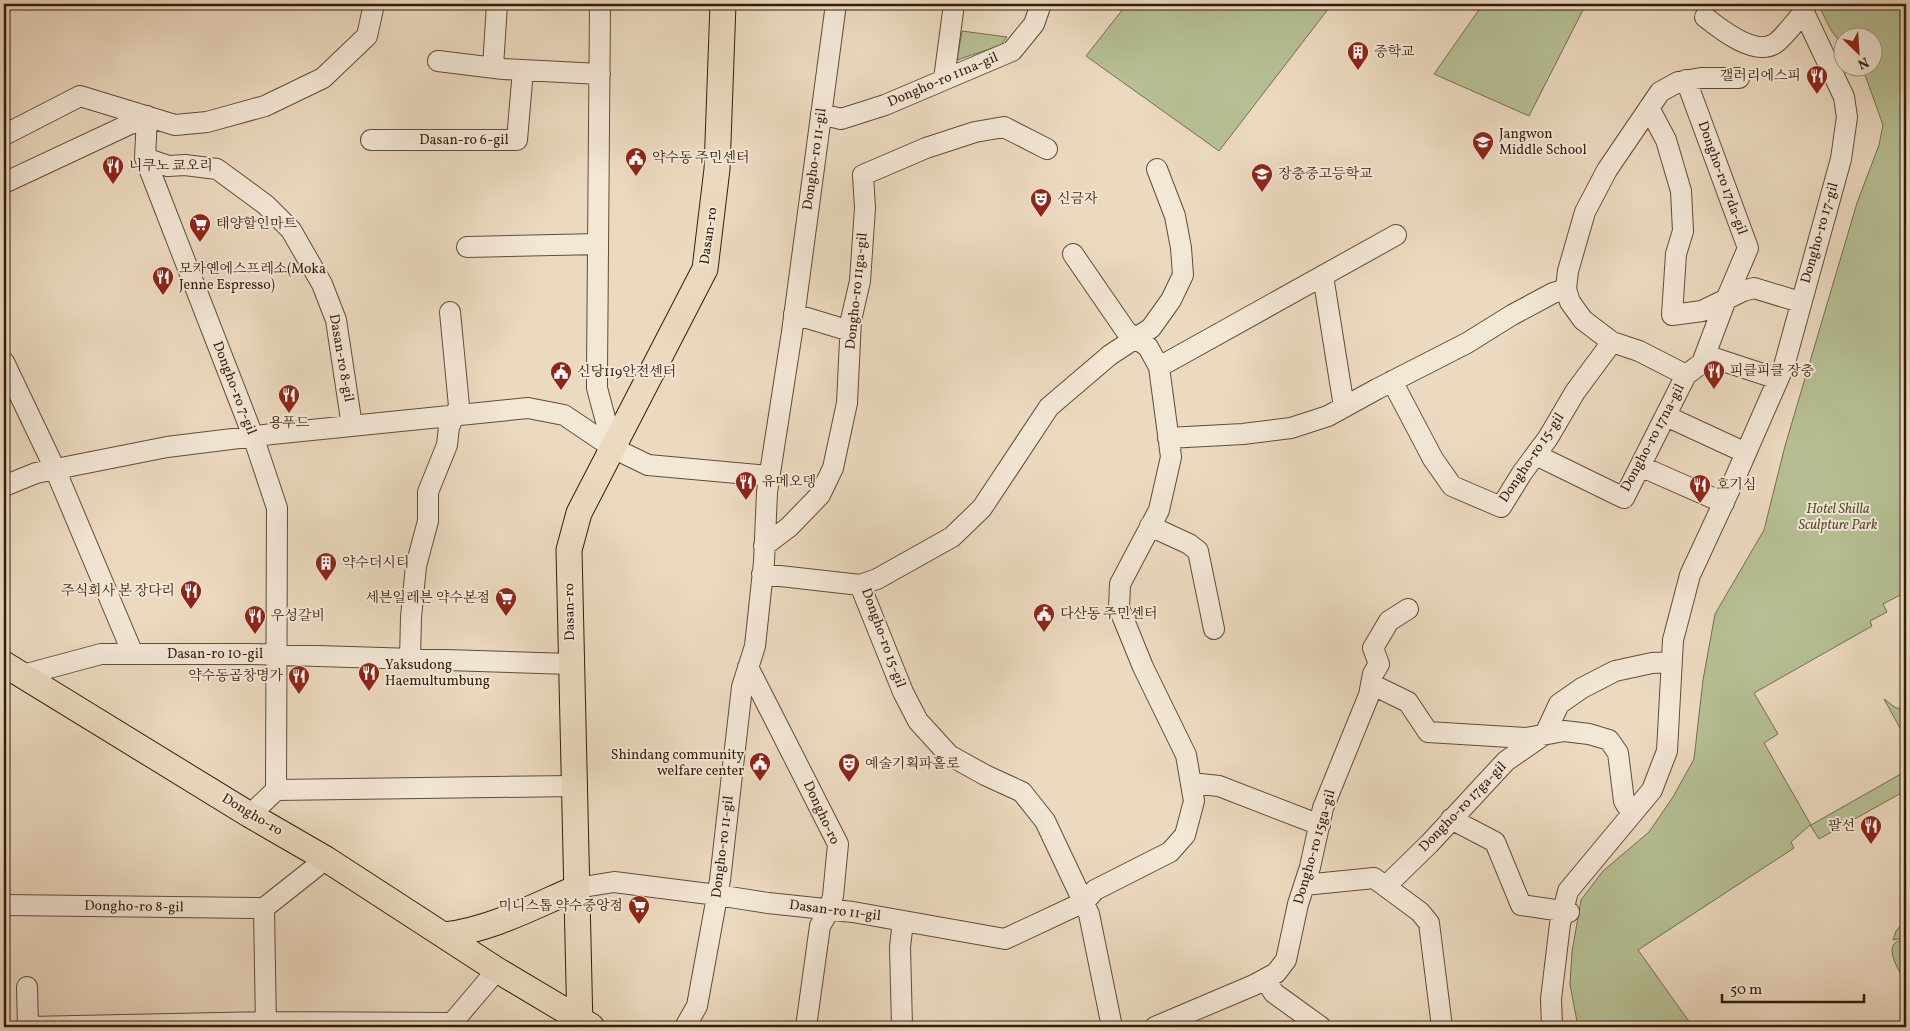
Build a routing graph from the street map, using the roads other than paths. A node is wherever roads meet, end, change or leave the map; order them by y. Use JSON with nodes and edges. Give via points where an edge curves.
{"nodes":[{"id":1,"x":374,"y":4,"type":"edge"},
{"id":2,"x":497,"y":4,"type":"edge"},
{"id":3,"x":600,"y":4,"type":"edge"},
{"id":4,"x":723,"y":4,"type":"edge"},
{"id":5,"x":836,"y":4,"type":"edge"},
{"id":6,"x":954,"y":4,"type":"edge"},
{"id":7,"x":1041,"y":4,"type":"edge"},
{"id":8,"x":1802,"y":8,"type":"edge"},
{"id":9,"x":1705,"y":17,"type":"dead end"},
{"id":10,"x":438,"y":61,"type":"dead end"},
{"id":11,"x":493,"y":67,"type":"junction"},
{"id":12,"x":523,"y":70,"type":"junction"},
{"id":13,"x":600,"y":74,"type":"junction"},
{"id":14,"x":1739,"y":78,"type":"dead end"},
{"id":15,"x":944,"y":79,"type":"junction"},
{"id":16,"x":1686,"y":80,"type":"junction"},
{"id":17,"x":1649,"y":108,"type":"junction"},
{"id":18,"x":821,"y":114,"type":"junction"},
{"id":19,"x":147,"y":116,"type":"junction"},
{"id":20,"x":4,"y":135,"type":"edge"},
{"id":21,"x":371,"y":140,"type":"dead end"},
{"id":22,"x":1047,"y":148,"type":"dead end"},
{"id":23,"x":145,"y":158,"type":"junction"},
{"id":24,"x":1157,"y":168,"type":"dead end"},
{"id":25,"x":4,"y":183,"type":"edge"},
{"id":26,"x":1396,"y":235,"type":"dead end"},
{"id":27,"x":598,"y":244,"type":"junction"},
{"id":28,"x":467,"y":247,"type":"dead end"},
{"id":29,"x":1073,"y":254,"type":"dead end"},
{"id":30,"x":1323,"y":276,"type":"junction"},
{"id":31,"x":1566,"y":289,"type":"junction"},
{"id":32,"x":1725,"y":302,"type":"junction"},
{"id":33,"x":1800,"y":302,"type":"junction"},
{"id":34,"x":450,"y":312,"type":"dead end"},
{"id":35,"x":794,"y":314,"type":"junction"},
{"id":36,"x":850,"y":331,"type":"junction"},
{"id":37,"x":1137,"y":337,"type":"junction"},
{"id":38,"x":1612,"y":342,"type":"junction"},
{"id":39,"x":1705,"y":355,"type":"junction"},
{"id":40,"x":4,"y":362,"type":"edge"},
{"id":41,"x":1159,"y":367,"type":"junction"},
{"id":42,"x":1686,"y":375,"type":"junction"},
{"id":43,"x":1778,"y":379,"type":"junction"},
{"id":44,"x":1392,"y":381,"type":"junction"},
{"id":45,"x":1344,"y":407,"type":"junction"},
{"id":46,"x":453,"y":416,"type":"junction"},
{"id":47,"x":1666,"y":416,"type":"junction"},
{"id":48,"x":352,"y":426,"type":"junction"},
{"id":49,"x":253,"y":436,"type":"junction"},
{"id":50,"x":1168,"y":438,"type":"junction"},
{"id":51,"x":613,"y":448,"type":"junction"},
{"id":52,"x":1746,"y":454,"type":"junction"},
{"id":53,"x":1536,"y":455,"type":"junction"},
{"id":54,"x":1640,"y":466,"type":"junction"},
{"id":55,"x":55,"y":470,"type":"junction"},
{"id":56,"x":769,"y":476,"type":"junction"},
{"id":57,"x":4,"y":486,"type":"edge"},
{"id":58,"x":1724,"y":504,"type":"junction"},
{"id":59,"x":1150,"y":526,"type":"junction"},
{"id":60,"x":764,"y":546,"type":"junction"},
{"id":61,"x":762,"y":574,"type":"junction"},
{"id":62,"x":860,"y":585,"type":"junction"},
{"id":63,"x":1408,"y":609,"type":"dead end"},
{"id":64,"x":1214,"y":629,"type":"dead end"},
{"id":65,"x":133,"y":654,"type":"junction"},
{"id":66,"x":277,"y":655,"type":"junction"},
{"id":67,"x":410,"y":659,"type":"junction"},
{"id":68,"x":1671,"y":662,"type":"junction"},
{"id":69,"x":571,"y":664,"type":"junction"},
{"id":70,"x":748,"y":667,"type":"junction"},
{"id":71,"x":13,"y":669,"type":"edge"},
{"id":72,"x":1371,"y":684,"type":"junction"},
{"id":73,"x":1545,"y":734,"type":"junction"},
{"id":74,"x":1191,"y":783,"type":"junction"},
{"id":75,"x":573,"y":786,"type":"junction"},
{"id":76,"x":276,"y":790,"type":"junction"},
{"id":77,"x":1632,"y":814,"type":"junction"},
{"id":78,"x":250,"y":815,"type":"junction"},
{"id":79,"x":1451,"y":819,"type":"junction"},
{"id":80,"x":1320,"y":825,"type":"junction"},
{"id":81,"x":326,"y":859,"type":"junction"},
{"id":82,"x":1304,"y":885,"type":"junction"},
{"id":83,"x":1386,"y":886,"type":"junction"},
{"id":84,"x":577,"y":888,"type":"junction"},
{"id":85,"x":718,"y":894,"type":"junction"},
{"id":86,"x":1084,"y":902,"type":"junction"},
{"id":87,"x":4,"y":905,"type":"edge"},
{"id":88,"x":264,"y":908,"type":"junction"},
{"id":89,"x":828,"y":910,"type":"junction"},
{"id":90,"x":1566,"y":912,"type":"junction"},
{"id":91,"x":903,"y":921,"type":"junction"},
{"id":92,"x":445,"y":935,"type":"junction"},
{"id":93,"x":497,"y":970,"type":"junction"},
{"id":94,"x":1265,"y":979,"type":"junction"},
{"id":95,"x":27,"y":987,"type":"dead end"},
{"id":96,"x":584,"y":1024,"type":"edge"},
{"id":97,"x":266,"y":1025,"type":"edge"},
{"id":98,"x":685,"y":1027,"type":"edge"},
{"id":99,"x":806,"y":1027,"type":"edge"},
{"id":100,"x":902,"y":1027,"type":"edge"},
{"id":101,"x":1112,"y":1027,"type":"edge"},
{"id":102,"x":1155,"y":1027,"type":"edge"},
{"id":103,"x":1321,"y":1027,"type":"edge"},
{"id":104,"x":1442,"y":1027,"type":"edge"},
{"id":105,"x":1552,"y":1027,"type":"edge"}],
"edges":[{"from":1,"to":19,"type":"street","via":[[367,36],[323,78],[265,106],[207,122],[175,125]]},
{"from":2,"to":11,"type":"street"},
{"from":3,"to":13,"type":"street"},
{"from":4,"to":51,"type":"main road","name":"Dasan-ro","via":[[717,169],[705,269]]},
{"from":5,"to":18,"type":"street","name":"Dongho-ro 11-gil"},
{"from":6,"to":15,"type":"street"},
{"from":7,"to":15,"type":"street","name":"Dongho-ro 11na-gil","via":[[1034,24],[1012,51]]},
{"from":8,"to":9,"type":"street","name":"Dongho-ro 17-gil","via":[[1774,44],[1758,48],[1727,34]]},
{"from":8,"to":33,"type":"street","name":"Dongho-ro 17-gil","via":[[1844,97],[1847,116],[1840,159]]},
{"from":10,"to":11,"type":"street"},
{"from":11,"to":12,"type":"street"},
{"from":12,"to":13,"type":"street"},
{"from":12,"to":21,"type":"street","name":"Dasan-ro 6-gil","via":[[517,140]]},
{"from":13,"to":27,"type":"street"},
{"from":14,"to":16,"type":"street"},
{"from":15,"to":18,"type":"street","name":"Dongho-ro 11na-gil","via":[[841,119]]},
{"from":16,"to":17,"type":"street","via":[[1660,92]]},
{"from":16,"to":32,"type":"street","name":"Dongho-ro 17da-gil","via":[[1748,248]]},
{"from":17,"to":31,"type":"street","via":[[1607,170],[1586,212]]},
{"from":17,"to":32,"type":"street","via":[[1666,140],[1681,191],[1683,232],[1676,254],[1672,315],[1702,311]]},
{"from":18,"to":35,"type":"street","name":"Dongho-ro 11-gil"},
{"from":19,"to":20,"type":"street","via":[[80,96]]},
{"from":19,"to":23,"type":"street","name":"Dongho-ro 7-gil"},
{"from":19,"to":25,"type":"street"},
{"from":22,"to":36,"type":"street","name":"Dongho-ro 11ga-gil","via":[[1004,126],[926,148],[863,175],[865,208],[860,281]]},
{"from":23,"to":48,"type":"street","name":"Dasan-ro 8-gil","via":[[168,166],[217,169],[266,205],[291,230],[322,284],[336,320]]},
{"from":23,"to":49,"type":"street","name":"Dongho-ro 7-gil"},
{"from":24,"to":37,"type":"street","name":"Dongho-ro 15-gil","via":[[1175,216],[1183,274],[1171,300],[1151,328]]},
{"from":26,"to":30,"type":"street"},
{"from":27,"to":28,"type":"street"},
{"from":27,"to":51,"type":"street","via":[[597,388]]},
{"from":29,"to":37,"type":"street","via":[[1126,331]]},
{"from":30,"to":41,"type":"street"},
{"from":30,"to":45,"type":"street"},
{"from":31,"to":38,"type":"street","name":"Dongho-ro 17na-gil","via":[[1570,302],[1583,320]]},
{"from":31,"to":44,"type":"street","via":[[1553,293],[1467,343]]},
{"from":32,"to":33,"type":"street","via":[[1754,288]]},
{"from":32,"to":39,"type":"street","name":"Dongho-ro 17na-gil"},
{"from":33,"to":43,"type":"street","name":"Dongho-ro 17-gil"},
{"from":34,"to":46,"type":"street","via":[[459,406]]},
{"from":35,"to":36,"type":"street"},
{"from":35,"to":56,"type":"street","name":"Dongho-ro 11-gil"},
{"from":36,"to":60,"type":"street","name":"Dongho-ro 11ga-gil","via":[[847,403],[833,468],[820,495],[790,527]]},
{"from":37,"to":41,"type":"street","via":[[1148,347]]},
{"from":37,"to":62,"type":"street","name":"Dongho-ro 15-gil","via":[[1110,355],[1049,407],[982,508],[952,537],[877,579]]},
{"from":38,"to":42,"type":"street","name":"Dongho-ro 17na-gil"},
{"from":38,"to":53,"type":"street","name":"Dongho-ro 15-gil","via":[[1575,392]]},
{"from":39,"to":42,"type":"street","name":"Dongho-ro 17na-gil","via":[[1702,363]]},
{"from":39,"to":43,"type":"street"},
{"from":40,"to":55,"type":"street"},
{"from":41,"to":50,"type":"street"},
{"from":42,"to":47,"type":"street","name":"Dongho-ro 17na-gil"},
{"from":43,"to":52,"type":"street","name":"Dongho-ro 17-gil"},
{"from":44,"to":45,"type":"street"},
{"from":44,"to":53,"type":"street","name":"Dongho-ro 15-gil","via":[[1433,459],[1452,486],[1501,507]]},
{"from":45,"to":50,"type":"street","via":[[1291,428]]},
{"from":46,"to":48,"type":"street"},
{"from":46,"to":51,"type":"street","via":[[528,408],[564,415]]},
{"from":46,"to":67,"type":"street","via":[[447,445],[428,492],[428,521],[416,566]]},
{"from":47,"to":52,"type":"street"},
{"from":47,"to":54,"type":"street","name":"Dongho-ro 17na-gil"},
{"from":48,"to":49,"type":"street"},
{"from":49,"to":55,"type":"street","via":[[166,446]]},
{"from":49,"to":66,"type":"street","name":"Dongho-ro 7-gil","via":[[277,508]]},
{"from":50,"to":59,"type":"street","via":[[1171,457],[1159,510]]},
{"from":51,"to":56,"type":"street","via":[[648,465]]},
{"from":51,"to":69,"type":"main road","name":"Dasan-ro","via":[[580,513],[569,550]]},
{"from":52,"to":58,"type":"street","name":"Dongho-ro 17-gil"},
{"from":53,"to":54,"type":"street","name":"Dongho-ro 17na-gil","via":[[1624,498]]},
{"from":54,"to":58,"type":"street"},
{"from":55,"to":57,"type":"street","via":[[36,473]]},
{"from":55,"to":65,"type":"street"},
{"from":56,"to":60,"type":"street","name":"Dongho-ro 11-gil"},
{"from":58,"to":68,"type":"street","name":"Dongho-ro 17-gil","via":[[1690,575],[1673,640]]},
{"from":59,"to":64,"type":"street","via":[[1198,551]]},
{"from":59,"to":74,"type":"street","via":[[1120,584],[1119,608],[1186,755]]},
{"from":60,"to":61,"type":"street","name":"Dongho-ro 11-gil"},
{"from":61,"to":62,"type":"street"},
{"from":61,"to":70,"type":"street","name":"Dongho-ro 11-gil","via":[[755,646]]},
{"from":62,"to":86,"type":"street","name":"Dongho-ro 15-gil","via":[[918,721],[949,755],[1022,792],[1045,821]]},
{"from":63,"to":72,"type":"street","name":"Dongho-ro 15ga-gil","via":[[1389,622],[1373,648],[1379,664]]},
{"from":65,"to":66,"type":"street","name":"Dasan-ro 10-gil"},
{"from":65,"to":71,"type":"street","name":"Dasan-ro 10-gil","via":[[101,654]]},
{"from":66,"to":67,"type":"street","name":"Dasan-ro 10-gil"},
{"from":66,"to":76,"type":"street","name":"Dongho-ro 7-gil"},
{"from":67,"to":69,"type":"street","name":"Dasan-ro 10-gil"},
{"from":68,"to":73,"type":"street","via":[[1614,671],[1582,688],[1559,704]]},
{"from":68,"to":77,"type":"street","name":"Dongho-ro 17-gil","via":[[1667,751],[1652,790]]},
{"from":69,"to":75,"type":"main road","name":"Dasan-ro"},
{"from":70,"to":85,"type":"street","name":"Dongho-ro 11-gil","via":[[742,687]]},
{"from":70,"to":89,"type":"street","name":"Dongho-ro","via":[[838,844],[833,896]]},
{"from":71,"to":78,"type":"main road","name":"Dongho-ro"},
{"from":72,"to":73,"type":"street","via":[[1408,702],[1428,732],[1526,738]]},
{"from":72,"to":80,"type":"street","name":"Dongho-ro 15ga-gil","via":[[1323,808]]},
{"from":73,"to":77,"type":"street","via":[[1564,731],[1609,740],[1618,753],[1624,801]]},
{"from":73,"to":79,"type":"street","name":"Dongho-ro 17ga-gil","via":[[1506,761]]},
{"from":74,"to":80,"type":"street","via":[[1219,786]]},
{"from":74,"to":86,"type":"street","via":[[1194,801],[1185,835],[1170,852],[1096,890]]},
{"from":75,"to":76,"type":"street"},
{"from":75,"to":84,"type":"main road","name":"Dasan-ro"},
{"from":76,"to":78,"type":"street"},
{"from":77,"to":90,"type":"street","name":"Dongho-ro 17-gil","via":[[1568,891]]},
{"from":78,"to":81,"type":"main road","name":"Dongho-ro"},
{"from":79,"to":83,"type":"street","name":"Dongho-ro 17ga-gil"},
{"from":79,"to":90,"type":"street","via":[[1495,842],[1521,905]]},
{"from":80,"to":82,"type":"street","name":"Dongho-ro 15ga-gil"},
{"from":81,"to":88,"type":"street"},
{"from":81,"to":92,"type":"main road","name":"Dongho-ro"},
{"from":82,"to":83,"type":"street","via":[[1374,878]]},
{"from":82,"to":94,"type":"street","name":"Dongho-ro 15ga-gil","via":[[1286,960],[1276,973]]},
{"from":83,"to":104,"type":"street","via":[[1429,923]]},
{"from":84,"to":85,"type":"street","name":"Dasan-ro 11-gil","via":[[614,882]]},
{"from":84,"to":92,"type":"main road","via":[[504,921]]},
{"from":84,"to":96,"type":"main road","name":"Dasan-ro"},
{"from":85,"to":89,"type":"street","name":"Dasan-ro 11-gil"},
{"from":85,"to":98,"type":"street","name":"Dongho-ro 11-gil","via":[[697,1006]]},
{"from":86,"to":91,"type":"street","name":"Dasan-ro 11-gil","via":[[1006,939]]},
{"from":86,"to":101,"type":"street","name":"Dongho-ro 15-gil"},
{"from":87,"to":88,"type":"street","name":"Dongho-ro 8-gil"},
{"from":88,"to":97,"type":"street"},
{"from":89,"to":91,"type":"street","name":"Dasan-ro 11-gil"},
{"from":89,"to":99,"type":"street","name":"Dongho-ro","via":[[820,926]]},
{"from":90,"to":105,"type":"street","name":"Dongho-ro 17-gil","via":[[1551,999]]},
{"from":91,"to":100,"type":"street","via":[[900,947]]},
{"from":92,"to":93,"type":"main road","name":"Dongho-ro"},
{"from":93,"to":96,"type":"main road","name":"Dongho-ro"},
{"from":93,"to":97,"type":"street","via":[[452,1023]]},
{"from":94,"to":102,"type":"street","name":"Dongho-ro 15ga-gil"},
{"from":94,"to":103,"type":"street","via":[[1274,993]]},
{"from":95,"to":97,"type":"street","via":[[28,1027]]}]}
